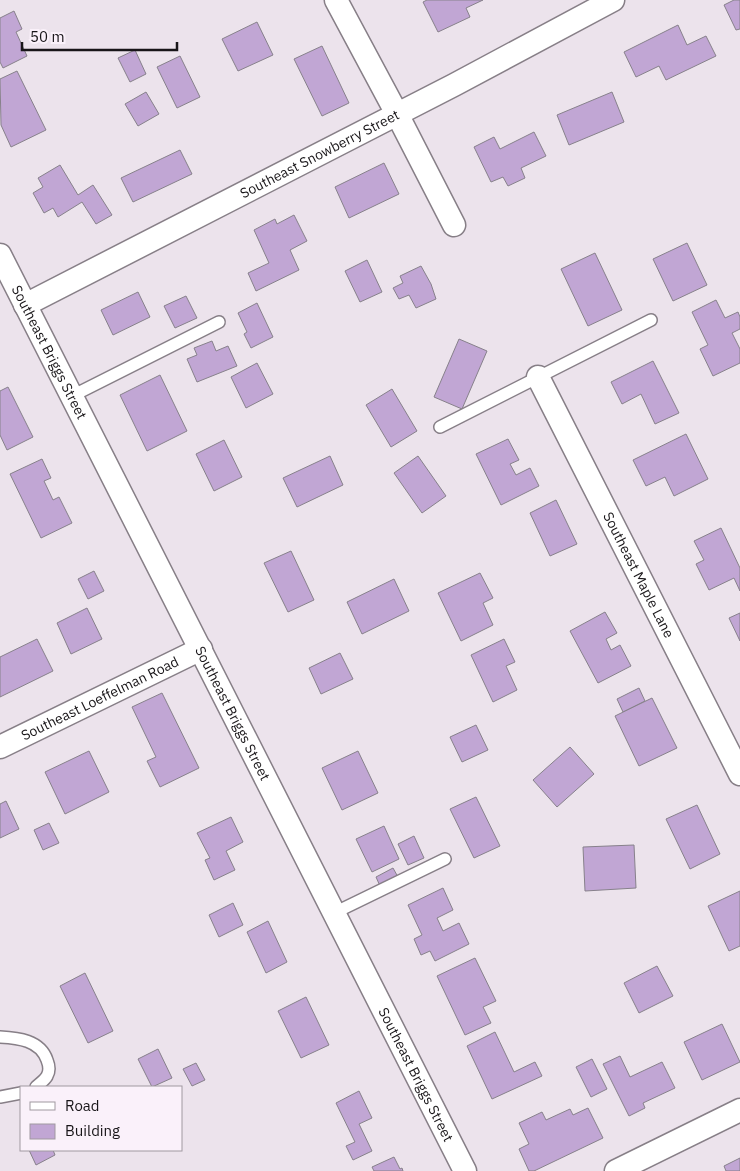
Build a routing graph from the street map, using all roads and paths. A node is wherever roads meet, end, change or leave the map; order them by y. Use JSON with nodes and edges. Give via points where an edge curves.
{"nodes":[{"id":1,"x":336,"y":0,"type":"edge"},
{"id":2,"x":613,"y":0,"type":"edge"},
{"id":3,"x":397,"y":114,"type":"junction"},
{"id":4,"x":454,"y":225,"type":"dead end"},
{"id":5,"x":0,"y":255,"type":"edge"},
{"id":6,"x":26,"y":305,"type":"junction"},
{"id":7,"x":651,"y":320,"type":"dead end"},
{"id":8,"x":219,"y":322,"type":"dead end"},
{"id":9,"x":538,"y":377,"type":"junction"},
{"id":10,"x":72,"y":396,"type":"junction"},
{"id":11,"x":440,"y":427,"type":"dead end"},
{"id":12,"x":201,"y":649,"type":"junction"},
{"id":13,"x":0,"y":747,"type":"edge"},
{"id":14,"x":740,"y":774,"type":"edge"},
{"id":15,"x":445,"y":859,"type":"dead end"},
{"id":16,"x":334,"y":913,"type":"junction"},
{"id":17,"x":0,"y":1037,"type":"edge"},
{"id":18,"x":37,"y":1086,"type":"edge"},
{"id":19,"x":20,"y":1094,"type":"edge"},
{"id":20,"x":0,"y":1097,"type":"edge"},
{"id":21,"x":740,"y":1110,"type":"edge"},
{"id":22,"x":465,"y":1171,"type":"edge"},
{"id":23,"x":616,"y":1171,"type":"edge"}],
"edges":[{"from":1,"to":3,"type":"street"},
{"from":2,"to":3,"type":"street","name":"Southeast Snowberry Street"},
{"from":3,"to":4,"type":"street"},
{"from":3,"to":6,"type":"street","name":"Southeast Snowberry Street"},
{"from":5,"to":6,"type":"street","name":"Southeast Briggs Street"},
{"from":6,"to":10,"type":"street","name":"Southeast Briggs Street"},
{"from":7,"to":9,"type":"lane"},
{"from":8,"to":10,"type":"lane"},
{"from":9,"to":11,"type":"lane"},
{"from":9,"to":14,"type":"street","name":"Southeast Maple Lane"},
{"from":10,"to":12,"type":"street","name":"Southeast Briggs Street"},
{"from":12,"to":13,"type":"street","name":"Southeast Loeffelman Road"},
{"from":12,"to":16,"type":"street","name":"Southeast Briggs Street"},
{"from":15,"to":16,"type":"lane"},
{"from":16,"to":22,"type":"street","name":"Southeast Briggs Street"},
{"from":17,"to":18,"type":"lane","via":[[28,1041],[46,1057],[47,1076]]},
{"from":19,"to":20,"type":"lane"},
{"from":21,"to":23,"type":"street"}]}
